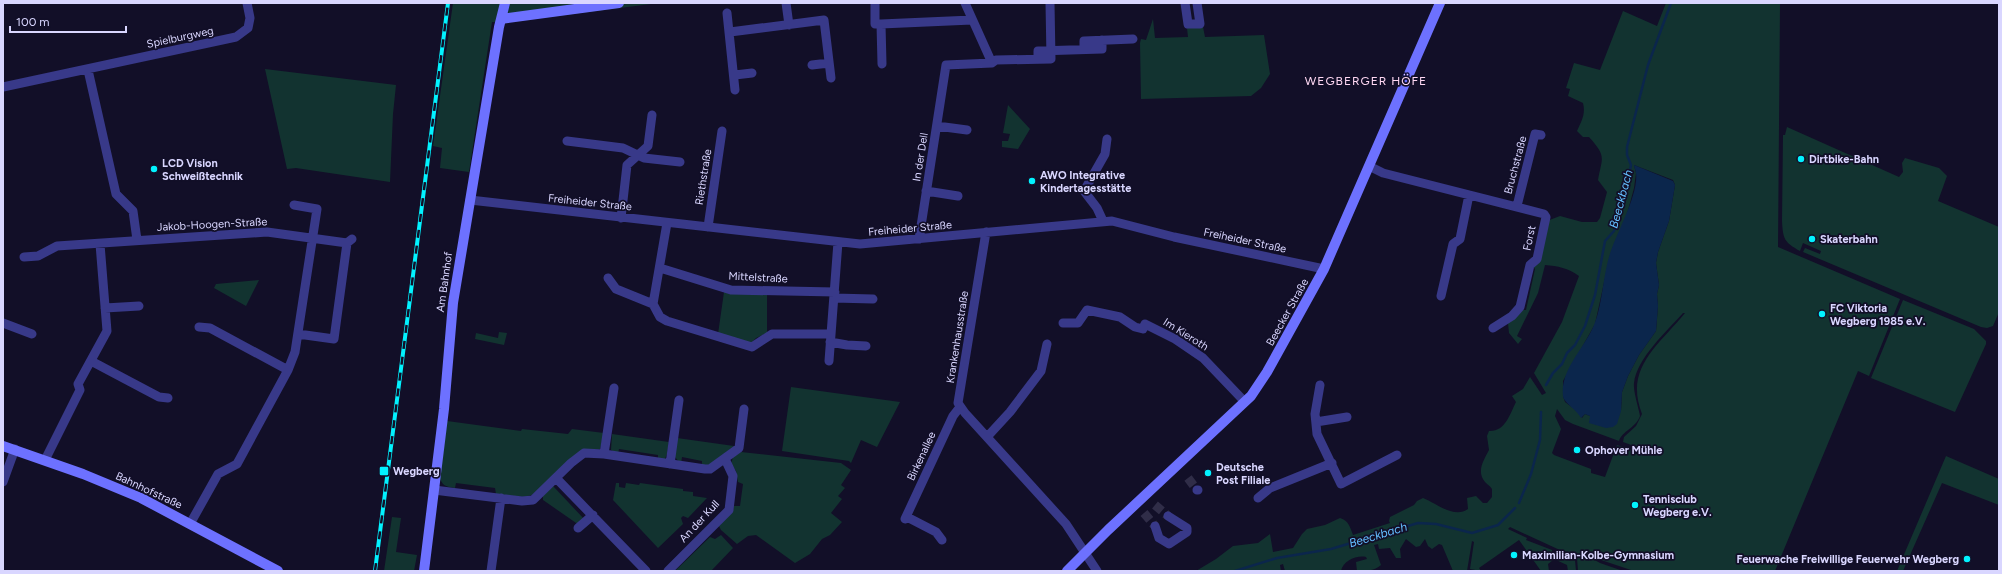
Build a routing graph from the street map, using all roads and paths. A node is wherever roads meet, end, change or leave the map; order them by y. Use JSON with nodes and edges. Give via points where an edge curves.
{"nodes":[{"id":1,"x":247,"y":3,"type":"edge"},
{"id":2,"x":505,"y":3,"type":"edge"},
{"id":3,"x":619,"y":3,"type":"edge"},
{"id":4,"x":786,"y":3,"type":"edge"},
{"id":5,"x":875,"y":3,"type":"edge"},
{"id":6,"x":965,"y":3,"type":"edge"},
{"id":7,"x":1050,"y":3,"type":"edge"},
{"id":8,"x":1185,"y":3,"type":"edge"},
{"id":9,"x":1197,"y":3,"type":"edge"},
{"id":10,"x":1440,"y":3,"type":"edge"},
{"id":11,"x":727,"y":13,"type":"dead end"},
{"id":12,"x":501,"y":19,"type":"junction"},
{"id":13,"x":972,"y":20,"type":"junction"},
{"id":14,"x":881,"y":24,"type":"junction"},
{"id":15,"x":789,"y":25,"type":"junction"},
{"id":16,"x":730,"y":32,"type":"junction"},
{"id":17,"x":1133,"y":39,"type":"dead end"},
{"id":18,"x":1051,"y":50,"type":"junction"},
{"id":19,"x":829,"y":63,"type":"junction"},
{"id":20,"x":992,"y":63,"type":"junction"},
{"id":21,"x":882,"y":64,"type":"dead end"},
{"id":22,"x":812,"y":65,"type":"dead end"},
{"id":23,"x":88,"y":70,"type":"junction"},
{"id":24,"x":752,"y":74,"type":"dead end"},
{"id":25,"x":735,"y":75,"type":"junction"},
{"id":26,"x":832,"y":78,"type":"dead end"},
{"id":27,"x":3,"y":87,"type":"edge"},
{"id":28,"x":735,"y":90,"type":"dead end"},
{"id":29,"x":652,"y":115,"type":"dead end"},
{"id":30,"x":936,"y":126,"type":"junction"},
{"id":31,"x":967,"y":130,"type":"dead end"},
{"id":32,"x":722,"y":131,"type":"dead end"},
{"id":33,"x":1541,"y":135,"type":"dead end"},
{"id":34,"x":1107,"y":139,"type":"dead end"},
{"id":35,"x":567,"y":142,"type":"dead end"},
{"id":36,"x":636,"y":155,"type":"junction"},
{"id":37,"x":680,"y":162,"type":"dead end"},
{"id":38,"x":1369,"y":166,"type":"junction"},
{"id":39,"x":926,"y":191,"type":"junction"},
{"id":40,"x":1469,"y":195,"type":"junction"},
{"id":41,"x":958,"y":196,"type":"dead end"},
{"id":42,"x":470,"y":200,"type":"junction"},
{"id":43,"x":294,"y":206,"type":"dead end"},
{"id":44,"x":1517,"y":206,"type":"junction"},
{"id":45,"x":621,"y":218,"type":"junction"},
{"id":46,"x":1103,"y":221,"type":"junction"},
{"id":47,"x":667,"y":223,"type":"junction"},
{"id":48,"x":708,"y":227,"type":"junction"},
{"id":49,"x":986,"y":232,"type":"junction"},
{"id":50,"x":312,"y":239,"type":"junction"},
{"id":51,"x":919,"y":239,"type":"junction"},
{"id":52,"x":137,"y":240,"type":"junction"},
{"id":53,"x":838,"y":242,"type":"junction"},
{"id":54,"x":100,"y":244,"type":"junction"},
{"id":55,"x":24,"y":257,"type":"dead end"},
{"id":56,"x":660,"y":268,"type":"junction"},
{"id":57,"x":1324,"y":269,"type":"junction"},
{"id":58,"x":608,"y":278,"type":"dead end"},
{"id":59,"x":834,"y":295,"type":"junction"},
{"id":60,"x":1441,"y":296,"type":"dead end"},
{"id":61,"x":873,"y":299,"type":"dead end"},
{"id":62,"x":653,"y":304,"type":"junction"},
{"id":63,"x":139,"y":306,"type":"dead end"},
{"id":64,"x":105,"y":308,"type":"junction"},
{"id":65,"x":3,"y":323,"type":"edge"},
{"id":66,"x":1063,"y":323,"type":"dead end"},
{"id":67,"x":199,"y":327,"type":"dead end"},
{"id":68,"x":1493,"y":328,"type":"dead end"},
{"id":69,"x":32,"y":334,"type":"dead end"},
{"id":70,"x":298,"y":334,"type":"junction"},
{"id":71,"x":830,"y":338,"type":"junction"},
{"id":72,"x":1047,"y":344,"type":"dead end"},
{"id":73,"x":866,"y":346,"type":"dead end"},
{"id":74,"x":828,"y":360,"type":"dead end"},
{"id":75,"x":91,"y":362,"type":"junction"},
{"id":76,"x":288,"y":370,"type":"junction"},
{"id":77,"x":1320,"y":385,"type":"dead end"},
{"id":78,"x":614,"y":388,"type":"dead end"},
{"id":79,"x":168,"y":398,"type":"dead end"},
{"id":80,"x":679,"y":400,"type":"dead end"},
{"id":81,"x":1245,"y":402,"type":"junction"},
{"id":82,"x":960,"y":407,"type":"junction"},
{"id":83,"x":744,"y":409,"type":"dead end"},
{"id":84,"x":1347,"y":417,"type":"dead end"},
{"id":85,"x":1316,"y":422,"type":"junction"},
{"id":86,"x":987,"y":436,"type":"junction"},
{"id":87,"x":3,"y":446,"type":"edge"},
{"id":88,"x":15,"y":449,"type":"junction"},
{"id":89,"x":604,"y":454,"type":"junction"},
{"id":90,"x":1397,"y":455,"type":"dead end"},
{"id":91,"x":724,"y":459,"type":"junction"},
{"id":92,"x":45,"y":460,"type":"junction"},
{"id":93,"x":1332,"y":463,"type":"junction"},
{"id":94,"x":670,"y":464,"type":"junction"},
{"id":95,"x":557,"y":479,"type":"junction"},
{"id":96,"x":3,"y":482,"type":"edge"},
{"id":97,"x":434,"y":490,"type":"junction"},
{"id":98,"x":501,"y":498,"type":"junction"},
{"id":99,"x":1258,"y":498,"type":"dead end"},
{"id":100,"x":593,"y":515,"type":"junction"},
{"id":101,"x":1168,"y":516,"type":"tunnel mouth"},
{"id":102,"x":190,"y":524,"type":"junction"},
{"id":103,"x":1155,"y":526,"type":"tunnel mouth"},
{"id":104,"x":578,"y":528,"type":"dead end"},
{"id":105,"x":942,"y":540,"type":"dead end"},
{"id":106,"x":1085,"y":552,"type":"junction"},
{"id":107,"x":424,"y":570,"type":"edge"},
{"id":108,"x":278,"y":571,"type":"edge"},
{"id":109,"x":491,"y":571,"type":"edge"},
{"id":110,"x":646,"y":571,"type":"edge"},
{"id":111,"x":668,"y":571,"type":"edge"},
{"id":112,"x":1067,"y":571,"type":"edge"},
{"id":113,"x":1097,"y":571,"type":"edge"}],
"edges":[{"from":1,"to":23,"type":"street","name":"Spielburgweg","via":[[250,18],[248,28],[236,37]]},
{"from":2,"to":12,"type":"street","name":"Am Bahnhof"},
{"from":3,"to":12,"type":"street"},
{"from":4,"to":15,"type":"street"},
{"from":5,"to":14,"type":"street","via":[[875,24]]},
{"from":6,"to":13,"type":"street"},
{"from":7,"to":18,"type":"street"},
{"from":8,"to":9,"type":"street","via":[[1188,24],[1200,24]]},
{"from":10,"to":38,"type":"street","name":"Beecker Straße"},
{"from":11,"to":16,"type":"street"},
{"from":12,"to":42,"type":"street","name":"Am Bahnhof"},
{"from":13,"to":14,"type":"street"},
{"from":13,"to":20,"type":"street"},
{"from":14,"to":21,"type":"street"},
{"from":15,"to":16,"type":"street"},
{"from":15,"to":19,"type":"street","via":[[824,20]]},
{"from":16,"to":25,"type":"street"},
{"from":17,"to":18,"type":"street","via":[[1102,40],[1102,49]]},
{"from":18,"to":20,"type":"street","via":[[1051,59],[996,60]]},
{"from":19,"to":22,"type":"street"},
{"from":19,"to":26,"type":"street"},
{"from":20,"to":30,"type":"street","name":"In der Dell","via":[[946,66]]},
{"from":23,"to":27,"type":"street","name":"Spielburgweg"},
{"from":23,"to":52,"type":"street","via":[[116,194],[133,211]]},
{"from":24,"to":25,"type":"street"},
{"from":25,"to":28,"type":"street"},
{"from":29,"to":36,"type":"street","via":[[648,146]]},
{"from":30,"to":31,"type":"street","name":"In der Dell"},
{"from":30,"to":39,"type":"street","name":"In der Dell"},
{"from":32,"to":48,"type":"street","name":"Riethstraße"},
{"from":33,"to":44,"type":"street","name":"Bruchstraße","via":[[1535,134]]},
{"from":34,"to":46,"type":"street","via":[[1105,154],[1084,191]]},
{"from":35,"to":36,"type":"street","via":[[623,148]]},
{"from":36,"to":37,"type":"street"},
{"from":36,"to":45,"type":"street","via":[[627,164]]},
{"from":38,"to":40,"type":"street","name":"Forst"},
{"from":38,"to":57,"type":"street","name":"Beecker Straße"},
{"from":39,"to":41,"type":"street","name":"In der Dell"},
{"from":39,"to":51,"type":"street","name":"In der Dell"},
{"from":40,"to":44,"type":"street","name":"Forst"},
{"from":40,"to":60,"type":"street","via":[[1460,239],[1453,244]]},
{"from":42,"to":45,"type":"street","name":"Freiheider Straße"},
{"from":42,"to":97,"type":"street","name":"Am Bahnhof","via":[[453,302]]},
{"from":43,"to":50,"type":"street","via":[[317,209]]},
{"from":44,"to":68,"type":"street","name":"Forst","via":[[1544,214],[1546,217],[1537,259],[1530,264],[1520,307],[1512,316]]},
{"from":45,"to":47,"type":"street","name":"Freiheider Straße"},
{"from":46,"to":49,"type":"street","name":"Freiheider Straße"},
{"from":46,"to":57,"type":"street","name":"Freiheider Straße","via":[[1125,223],[1174,237]]},
{"from":47,"to":48,"type":"street","name":"Freiheider Straße"},
{"from":47,"to":56,"type":"street"},
{"from":48,"to":53,"type":"street","name":"Freiheider Straße"},
{"from":49,"to":51,"type":"street","name":"Freiheider Straße"},
{"from":49,"to":82,"type":"street","name":"Krankenhausstraße","via":[[958,403]]},
{"from":50,"to":52,"type":"street","name":"Jakob-Hoogen-Straße","via":[[267,232]]},
{"from":50,"to":70,"type":"street"},
{"from":50,"to":70,"type":"street","name":"Jakob-Hoogen-Straße","via":[[350,241],[334,339]]},
{"from":51,"to":53,"type":"street","name":"Freiheider Straße","via":[[878,244]]},
{"from":52,"to":54,"type":"street","name":"Jakob-Hoogen-Straße"},
{"from":53,"to":59,"type":"street"},
{"from":54,"to":55,"type":"street","name":"Jakob-Hoogen-Straße","via":[[56,246],[38,256]]},
{"from":54,"to":64,"type":"street"},
{"from":56,"to":59,"type":"street","name":"Mittelstraße","via":[[731,290]]},
{"from":56,"to":62,"type":"street"},
{"from":57,"to":81,"type":"street","name":"Beecker Straße","via":[[1267,372]]},
{"from":58,"to":62,"type":"street","via":[[616,288]]},
{"from":59,"to":61,"type":"street","name":"Mittelstraße"},
{"from":59,"to":71,"type":"street"},
{"from":62,"to":71,"type":"street","via":[[660,317],[667,321],[752,347],[772,334]]},
{"from":63,"to":64,"type":"street"},
{"from":64,"to":75,"type":"street","via":[[107,331]]},
{"from":65,"to":69,"type":"street"},
{"from":66,"to":81,"type":"street","name":"Im Kieroth","via":[[1078,323],[1087,310],[1120,317],[1143,329],[1145,324],[1175,338],[1203,358]]},
{"from":67,"to":76,"type":"street","via":[[210,328]]},
{"from":70,"to":76,"type":"street"},
{"from":71,"to":73,"type":"street","via":[[846,345]]},
{"from":71,"to":74,"type":"street"},
{"from":72,"to":86,"type":"street","via":[[1041,371],[1010,412]]},
{"from":75,"to":79,"type":"street","via":[[158,397]]},
{"from":75,"to":92,"type":"street","via":[[78,384],[80,390]]},
{"from":76,"to":102,"type":"street","via":[[237,464],[218,474]]},
{"from":77,"to":85,"type":"street"},
{"from":78,"to":89,"type":"street"},
{"from":80,"to":94,"type":"street"},
{"from":81,"to":106,"type":"street","name":"Beecker Straße"},
{"from":82,"to":86,"type":"street"},
{"from":82,"to":105,"type":"street","name":"Birkenallee","via":[[953,416],[906,518],[936,532]]},
{"from":83,"to":91,"type":"street","via":[[739,448]]},
{"from":84,"to":85,"type":"street"},
{"from":85,"to":93,"type":"street","via":[[1317,434]]},
{"from":86,"to":106,"type":"street","via":[[1066,524]]},
{"from":87,"to":88,"type":"street","name":"Bahnhofstraße"},
{"from":88,"to":92,"type":"street","name":"Bahnhofstraße"},
{"from":88,"to":96,"type":"street"},
{"from":89,"to":94,"type":"street"},
{"from":89,"to":95,"type":"street","via":[[584,453]]},
{"from":90,"to":93,"type":"street","via":[[1341,484]]},
{"from":91,"to":94,"type":"street","via":[[710,469]]},
{"from":91,"to":111,"type":"street","name":"An der Kull","via":[[734,476],[729,510]]},
{"from":92,"to":102,"type":"street","name":"Bahnhofstraße","via":[[141,498]]},
{"from":93,"to":99,"type":"street","via":[[1270,488]]},
{"from":95,"to":98,"type":"street","via":[[534,500]]},
{"from":95,"to":100,"type":"street"},
{"from":97,"to":98,"type":"street"},
{"from":97,"to":107,"type":"street","name":"Am Bahnhof"},
{"from":98,"to":109,"type":"street"},
{"from":100,"to":104,"type":"street"},
{"from":100,"to":110,"type":"street"},
{"from":101,"to":103,"type":"street","via":[[1187,528],[1187,532],[1169,544],[1159,538]]},
{"from":102,"to":108,"type":"street","name":"Bahnhofstraße"},
{"from":106,"to":112,"type":"street","name":"Beecker Straße"},
{"from":106,"to":113,"type":"street"}]}
